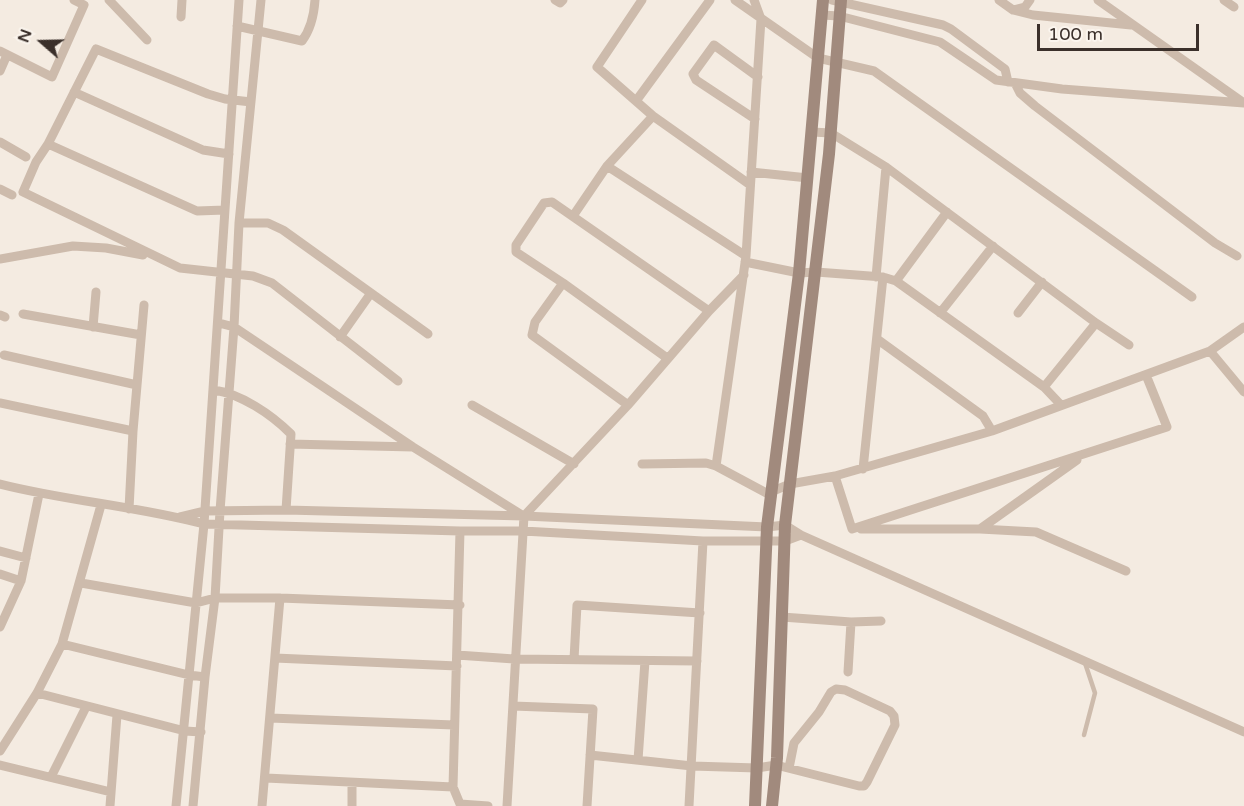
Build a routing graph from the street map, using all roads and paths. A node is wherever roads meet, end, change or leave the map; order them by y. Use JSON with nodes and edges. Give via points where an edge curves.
{"nodes":[{"id":1,"x":74,"y":0,"type":"edge"},
{"id":2,"x":108,"y":0,"type":"edge"},
{"id":3,"x":182,"y":0,"type":"edge"},
{"id":4,"x":239,"y":0,"type":"edge"},
{"id":5,"x":261,"y":0,"type":"edge"},
{"id":6,"x":315,"y":0,"type":"edge"},
{"id":7,"x":555,"y":0,"type":"edge"},
{"id":8,"x":563,"y":0,"type":"edge"},
{"id":9,"x":642,"y":0,"type":"edge"},
{"id":10,"x":710,"y":0,"type":"edge"},
{"id":11,"x":735,"y":0,"type":"edge"},
{"id":12,"x":754,"y":0,"type":"edge"},
{"id":13,"x":823,"y":0,"type":"edge"},
{"id":14,"x":838,"y":0,"type":"edge"},
{"id":15,"x":999,"y":0,"type":"edge"},
{"id":16,"x":1030,"y":0,"type":"edge"},
{"id":17,"x":1098,"y":0,"type":"edge"},
{"id":18,"x":1224,"y":0,"type":"edge"},
{"id":19,"x":1234,"y":7,"type":"dead end"},
{"id":20,"x":1013,"y":10,"type":"junction"},
{"id":21,"x":822,"y":15,"type":"junction"},
{"id":22,"x":839,"y":16,"type":"junction"},
{"id":23,"x":905,"y":16,"type":"junction"},
{"id":24,"x":181,"y":17,"type":"dead end"},
{"id":25,"x":761,"y":19,"type":"junction"},
{"id":26,"x":1133,"y":25,"type":"junction"},
{"id":27,"x":237,"y":26,"type":"junction"},
{"id":28,"x":258,"y":31,"type":"junction"},
{"id":29,"x":901,"y":32,"type":"junction"},
{"id":30,"x":147,"y":40,"type":"dead end"},
{"id":31,"x":4,"y":53,"type":"edge"},
{"id":32,"x":818,"y":58,"type":"junction"},
{"id":33,"x":837,"y":62,"type":"junction"},
{"id":34,"x":0,"y":71,"type":"edge"},
{"id":35,"x":758,"y":77,"type":"junction"},
{"id":36,"x":1012,"y":83,"type":"junction"},
{"id":37,"x":1045,"y":87,"type":"junction"},
{"id":38,"x":74,"y":92,"type":"junction"},
{"id":39,"x":231,"y":100,"type":"junction"},
{"id":40,"x":636,"y":101,"type":"junction"},
{"id":41,"x":251,"y":102,"type":"junction"},
{"id":42,"x":1035,"y":106,"type":"junction"},
{"id":43,"x":653,"y":116,"type":"junction"},
{"id":44,"x":755,"y":119,"type":"junction"},
{"id":45,"x":812,"y":132,"type":"junction"},
{"id":46,"x":831,"y":133,"type":"junction"},
{"id":47,"x":0,"y":142,"type":"edge"},
{"id":48,"x":48,"y":144,"type":"junction"},
{"id":49,"x":229,"y":154,"type":"junction"},
{"id":50,"x":26,"y":157,"type":"dead end"},
{"id":51,"x":607,"y":166,"type":"junction"},
{"id":52,"x":886,"y":167,"type":"junction"},
{"id":53,"x":751,"y":171,"type":"junction"},
{"id":54,"x":808,"y":177,"type":"junction"},
{"id":55,"x":749,"y":184,"type":"junction"},
{"id":56,"x":0,"y":189,"type":"edge"},
{"id":57,"x":12,"y":195,"type":"dead end"},
{"id":58,"x":225,"y":210,"type":"junction"},
{"id":59,"x":947,"y":212,"type":"junction"},
{"id":60,"x":573,"y":216,"type":"junction"},
{"id":61,"x":239,"y":223,"type":"junction"},
{"id":62,"x":993,"y":246,"type":"junction"},
{"id":63,"x":153,"y":256,"type":"junction"},
{"id":64,"x":1237,"y":256,"type":"dead end"},
{"id":65,"x":0,"y":259,"type":"edge"},
{"id":66,"x":745,"y":259,"type":"junction"},
{"id":67,"x":220,"y":272,"type":"junction"},
{"id":68,"x":816,"y":272,"type":"junction"},
{"id":69,"x":800,"y":273,"type":"junction"},
{"id":70,"x":236,"y":274,"type":"junction"},
{"id":71,"x":744,"y":275,"type":"junction"},
{"id":72,"x":880,"y":277,"type":"junction"},
{"id":73,"x":896,"y":281,"type":"junction"},
{"id":74,"x":1042,"y":282,"type":"junction"},
{"id":75,"x":563,"y":283,"type":"junction"},
{"id":76,"x":96,"y":292,"type":"dead end"},
{"id":77,"x":371,"y":293,"type":"junction"},
{"id":78,"x":1192,"y":297,"type":"dead end"},
{"id":79,"x":144,"y":305,"type":"dead end"},
{"id":80,"x":709,"y":311,"type":"junction"},
{"id":81,"x":940,"y":312,"type":"junction"},
{"id":82,"x":1018,"y":313,"type":"dead end"},
{"id":83,"x":23,"y":315,"type":"dead end"},
{"id":84,"x":219,"y":322,"type":"junction"},
{"id":85,"x":1096,"y":322,"type":"junction"},
{"id":86,"x":93,"y":327,"type":"junction"},
{"id":87,"x":234,"y":327,"type":"junction"},
{"id":88,"x":1244,"y":327,"type":"edge"},
{"id":89,"x":428,"y":334,"type":"dead end"},
{"id":90,"x":141,"y":335,"type":"junction"},
{"id":91,"x":340,"y":337,"type":"junction"},
{"id":92,"x":877,"y":339,"type":"junction"},
{"id":93,"x":1129,"y":345,"type":"dead end"},
{"id":94,"x":1210,"y":351,"type":"junction"},
{"id":95,"x":4,"y":355,"type":"dead end"},
{"id":96,"x":667,"y":358,"type":"junction"},
{"id":97,"x":1146,"y":375,"type":"junction"},
{"id":98,"x":398,"y":381,"type":"dead end"},
{"id":99,"x":137,"y":385,"type":"junction"},
{"id":100,"x":1044,"y":387,"type":"junction"},
{"id":101,"x":214,"y":390,"type":"junction"},
{"id":102,"x":229,"y":392,"type":"junction"},
{"id":103,"x":1244,"y":392,"type":"edge"},
{"id":104,"x":0,"y":403,"type":"edge"},
{"id":105,"x":472,"y":405,"type":"dead end"},
{"id":106,"x":628,"y":405,"type":"junction"},
{"id":107,"x":1061,"y":405,"type":"junction"},
{"id":108,"x":133,"y":431,"type":"junction"},
{"id":109,"x":992,"y":431,"type":"junction"},
{"id":110,"x":290,"y":444,"type":"junction"},
{"id":111,"x":413,"y":447,"type":"junction"},
{"id":112,"x":1084,"y":455,"type":"junction"},
{"id":113,"x":574,"y":464,"type":"junction"},
{"id":114,"x":642,"y":464,"type":"dead end"},
{"id":115,"x":716,"y":466,"type":"junction"},
{"id":116,"x":863,"y":468,"type":"junction"},
{"id":117,"x":835,"y":476,"type":"junction"},
{"id":118,"x":0,"y":484,"type":"edge"},
{"id":119,"x":790,"y":484,"type":"junction"},
{"id":120,"x":772,"y":493,"type":"junction"},
{"id":121,"x":39,"y":494,"type":"junction"},
{"id":122,"x":101,"y":505,"type":"junction"},
{"id":123,"x":129,"y":509,"type":"junction"},
{"id":124,"x":286,"y":510,"type":"junction"},
{"id":125,"x":204,"y":511,"type":"junction"},
{"id":126,"x":220,"y":511,"type":"junction"},
{"id":127,"x":524,"y":516,"type":"junction"},
{"id":128,"x":180,"y":517,"type":"junction"},
{"id":129,"x":204,"y":524,"type":"junction"},
{"id":130,"x":219,"y":524,"type":"junction"},
{"id":131,"x":785,"y":525,"type":"junction"},
{"id":132,"x":767,"y":527,"type":"junction"},
{"id":133,"x":852,"y":529,"type":"junction"},
{"id":134,"x":980,"y":529,"type":"junction"},
{"id":135,"x":460,"y":531,"type":"junction"},
{"id":136,"x":523,"y":531,"type":"junction"},
{"id":137,"x":801,"y":534,"type":"junction"},
{"id":138,"x":702,"y":541,"type":"junction"},
{"id":139,"x":784,"y":541,"type":"junction"},
{"id":140,"x":766,"y":542,"type":"junction"},
{"id":141,"x":0,"y":551,"type":"edge"},
{"id":142,"x":26,"y":558,"type":"junction"},
{"id":143,"x":1126,"y":571,"type":"dead end"},
{"id":144,"x":0,"y":574,"type":"edge"},
{"id":145,"x":21,"y":581,"type":"junction"},
{"id":146,"x":81,"y":583,"type":"junction"},
{"id":147,"x":215,"y":598,"type":"junction"},
{"id":148,"x":280,"y":598,"type":"junction"},
{"id":149,"x":196,"y":603,"type":"junction"},
{"id":150,"x":460,"y":605,"type":"junction"},
{"id":151,"x":700,"y":613,"type":"junction"},
{"id":152,"x":782,"y":617,"type":"junction"},
{"id":153,"x":881,"y":621,"type":"dead end"},
{"id":154,"x":851,"y":622,"type":"junction"},
{"id":155,"x":0,"y":627,"type":"edge"},
{"id":156,"x":62,"y":644,"type":"junction"},
{"id":157,"x":457,"y":654,"type":"junction"},
{"id":158,"x":275,"y":658,"type":"junction"},
{"id":159,"x":514,"y":659,"type":"junction"},
{"id":160,"x":574,"y":660,"type":"junction"},
{"id":161,"x":1084,"y":660,"type":"junction"},
{"id":162,"x":645,"y":661,"type":"junction"},
{"id":163,"x":698,"y":661,"type":"junction"},
{"id":164,"x":456,"y":666,"type":"junction"},
{"id":165,"x":848,"y":672,"type":"dead end"},
{"id":166,"x":189,"y":675,"type":"junction"},
{"id":167,"x":205,"y":677,"type":"junction"},
{"id":168,"x":38,"y":693,"type":"junction"},
{"id":169,"x":513,"y":706,"type":"junction"},
{"id":170,"x":86,"y":707,"type":"junction"},
{"id":171,"x":117,"y":715,"type":"junction"},
{"id":172,"x":270,"y":718,"type":"junction"},
{"id":173,"x":454,"y":725,"type":"junction"},
{"id":174,"x":185,"y":731,"type":"junction"},
{"id":175,"x":201,"y":732,"type":"junction"},
{"id":176,"x":1244,"y":732,"type":"edge"},
{"id":177,"x":1084,"y":735,"type":"dead end"},
{"id":178,"x":0,"y":751,"type":"edge"},
{"id":179,"x":590,"y":755,"type":"junction"},
{"id":180,"x":638,"y":760,"type":"junction"},
{"id":181,"x":0,"y":765,"type":"edge"},
{"id":182,"x":776,"y":765,"type":"junction"},
{"id":183,"x":692,"y":766,"type":"junction"},
{"id":184,"x":758,"y":768,"type":"junction"},
{"id":185,"x":789,"y":768,"type":"junction"},
{"id":186,"x":51,"y":777,"type":"junction"},
{"id":187,"x":266,"y":778,"type":"junction"},
{"id":188,"x":352,"y":783,"type":"junction"},
{"id":189,"x":453,"y":787,"type":"junction"},
{"id":190,"x":111,"y":792,"type":"junction"},
{"id":191,"x":110,"y":806,"type":"edge"},
{"id":192,"x":176,"y":806,"type":"edge"},
{"id":193,"x":193,"y":806,"type":"edge"},
{"id":194,"x":262,"y":806,"type":"edge"},
{"id":195,"x":352,"y":806,"type":"edge"},
{"id":196,"x":488,"y":806,"type":"edge"},
{"id":197,"x":507,"y":806,"type":"edge"},
{"id":198,"x":587,"y":806,"type":"edge"},
{"id":199,"x":689,"y":806,"type":"edge"},
{"id":200,"x":755,"y":806,"type":"edge"},
{"id":201,"x":772,"y":806,"type":"edge"}],
"edges":[{"from":1,"to":31,"type":"street","via":[[84,5],[52,77]]},
{"from":2,"to":30,"type":"street"},
{"from":3,"to":24,"type":"street"},
{"from":4,"to":27,"type":"street"},
{"from":5,"to":28,"type":"street"},
{"from":6,"to":28,"type":"street","via":[[309,31],[302,41]]},
{"from":7,"to":8,"type":"street"},
{"from":9,"to":40,"type":"street","via":[[597,67]]},
{"from":10,"to":40,"type":"street"},
{"from":11,"to":25,"type":"street"},
{"from":12,"to":25,"type":"street"},
{"from":13,"to":21,"type":"street"},
{"from":14,"to":22,"type":"street"},
{"from":14,"to":23,"type":"street"},
{"from":15,"to":20,"type":"street"},
{"from":16,"to":20,"type":"street","via":[[1025,7]]},
{"from":17,"to":26,"type":"street"},
{"from":18,"to":19,"type":"street"},
{"from":20,"to":26,"type":"street"},
{"from":21,"to":22,"type":"street"},
{"from":21,"to":32,"type":"street"},
{"from":22,"to":29,"type":"street"},
{"from":22,"to":33,"type":"street"},
{"from":23,"to":29,"type":"street"},
{"from":23,"to":36,"type":"street","via":[[951,29],[1005,69]]},
{"from":25,"to":32,"type":"street"},
{"from":25,"to":35,"type":"street"},
{"from":26,"to":37,"type":"street","via":[[1244,104]]},
{"from":27,"to":28,"type":"street"},
{"from":27,"to":39,"type":"street"},
{"from":28,"to":41,"type":"street"},
{"from":29,"to":36,"type":"street","via":[[940,42],[996,80]]},
{"from":31,"to":34,"type":"street"},
{"from":32,"to":33,"type":"street"},
{"from":32,"to":45,"type":"street"},
{"from":33,"to":46,"type":"street"},
{"from":33,"to":78,"type":"street","via":[[874,71]]},
{"from":35,"to":44,"type":"street"},
{"from":35,"to":44,"type":"street","via":[[714,45],[693,74],[696,80]]},
{"from":36,"to":37,"type":"street"},
{"from":36,"to":42,"type":"street"},
{"from":37,"to":42,"type":"street"},
{"from":38,"to":39,"type":"street","via":[[96,50]]},
{"from":38,"to":48,"type":"street"},
{"from":38,"to":49,"type":"street","via":[[203,150]]},
{"from":39,"to":41,"type":"street"},
{"from":39,"to":49,"type":"street"},
{"from":40,"to":43,"type":"street"},
{"from":41,"to":61,"type":"street"},
{"from":42,"to":64,"type":"street"},
{"from":43,"to":51,"type":"street"},
{"from":43,"to":55,"type":"street"},
{"from":44,"to":53,"type":"street"},
{"from":45,"to":46,"type":"street"},
{"from":45,"to":54,"type":"street"},
{"from":46,"to":52,"type":"street"},
{"from":46,"to":68,"type":"street"},
{"from":47,"to":50,"type":"street"},
{"from":48,"to":58,"type":"street","via":[[197,211]]},
{"from":48,"to":63,"type":"street","via":[[23,192]]},
{"from":49,"to":58,"type":"street"},
{"from":51,"to":60,"type":"street"},
{"from":51,"to":66,"type":"street"},
{"from":52,"to":59,"type":"street"},
{"from":52,"to":72,"type":"street"},
{"from":53,"to":54,"type":"street"},
{"from":53,"to":55,"type":"street"},
{"from":54,"to":69,"type":"street"},
{"from":55,"to":66,"type":"street"},
{"from":56,"to":57,"type":"street"},
{"from":58,"to":67,"type":"street"},
{"from":59,"to":62,"type":"street"},
{"from":59,"to":73,"type":"street"},
{"from":60,"to":75,"type":"street","via":[[552,202],[544,203],[516,245],[516,252]]},
{"from":60,"to":80,"type":"street"},
{"from":61,"to":70,"type":"street"},
{"from":61,"to":77,"type":"street","via":[[268,223]]},
{"from":62,"to":74,"type":"street"},
{"from":62,"to":81,"type":"street"},
{"from":63,"to":65,"type":"street","via":[[73,246]]},
{"from":63,"to":67,"type":"street","via":[[180,268]]},
{"from":66,"to":69,"type":"street"},
{"from":66,"to":71,"type":"street"},
{"from":67,"to":70,"type":"street"},
{"from":67,"to":84,"type":"street"},
{"from":68,"to":69,"type":"street"},
{"from":68,"to":72,"type":"street"},
{"from":68,"to":119,"type":"street"},
{"from":69,"to":120,"type":"street"},
{"from":70,"to":87,"type":"street"},
{"from":70,"to":91,"type":"street","via":[[273,283]]},
{"from":71,"to":80,"type":"street"},
{"from":71,"to":115,"type":"street"},
{"from":72,"to":73,"type":"street"},
{"from":72,"to":92,"type":"street"},
{"from":73,"to":81,"type":"street"},
{"from":74,"to":82,"type":"street"},
{"from":74,"to":85,"type":"street"},
{"from":75,"to":96,"type":"street"},
{"from":75,"to":106,"type":"street","via":[[535,322],[532,335]]},
{"from":76,"to":86,"type":"street"},
{"from":77,"to":89,"type":"street"},
{"from":77,"to":91,"type":"street"},
{"from":79,"to":90,"type":"street"},
{"from":80,"to":96,"type":"street"},
{"from":81,"to":100,"type":"street"},
{"from":83,"to":86,"type":"street"},
{"from":84,"to":87,"type":"street"},
{"from":84,"to":101,"type":"street"},
{"from":85,"to":93,"type":"street"},
{"from":85,"to":100,"type":"street"},
{"from":86,"to":90,"type":"street"},
{"from":87,"to":102,"type":"street"},
{"from":87,"to":111,"type":"street"},
{"from":88,"to":94,"type":"street"},
{"from":90,"to":99,"type":"street"},
{"from":91,"to":98,"type":"street"},
{"from":92,"to":109,"type":"street","via":[[982,416]]},
{"from":92,"to":116,"type":"street"},
{"from":94,"to":97,"type":"street"},
{"from":94,"to":103,"type":"street"},
{"from":95,"to":99,"type":"street"},
{"from":96,"to":106,"type":"street"},
{"from":97,"to":107,"type":"street"},
{"from":97,"to":112,"type":"street","via":[[1167,427]]},
{"from":99,"to":108,"type":"street"},
{"from":100,"to":107,"type":"street"},
{"from":101,"to":102,"type":"street"},
{"from":101,"to":125,"type":"street"},
{"from":102,"to":110,"type":"street","via":[[278,420],[291,434]]},
{"from":102,"to":126,"type":"street"},
{"from":104,"to":108,"type":"street"},
{"from":105,"to":113,"type":"street"},
{"from":106,"to":113,"type":"street"},
{"from":107,"to":109,"type":"street"},
{"from":108,"to":123,"type":"street"},
{"from":109,"to":116,"type":"street"},
{"from":110,"to":111,"type":"street"},
{"from":110,"to":124,"type":"street"},
{"from":111,"to":127,"type":"street"},
{"from":112,"to":133,"type":"street"},
{"from":112,"to":134,"type":"street"},
{"from":113,"to":127,"type":"street"},
{"from":114,"to":115,"type":"street","via":[[695,462]]},
{"from":115,"to":120,"type":"street"},
{"from":116,"to":117,"type":"street"},
{"from":117,"to":119,"type":"street"},
{"from":117,"to":133,"type":"street"},
{"from":118,"to":121,"type":"street"},
{"from":119,"to":120,"type":"street"},
{"from":119,"to":131,"type":"street"},
{"from":120,"to":132,"type":"street"},
{"from":121,"to":122,"type":"street"},
{"from":121,"to":142,"type":"street"},
{"from":122,"to":123,"type":"street"},
{"from":122,"to":146,"type":"street"},
{"from":123,"to":128,"type":"street"},
{"from":124,"to":126,"type":"street"},
{"from":124,"to":127,"type":"street"},
{"from":125,"to":126,"type":"street"},
{"from":125,"to":128,"type":"street"},
{"from":125,"to":129,"type":"street"},
{"from":126,"to":130,"type":"street"},
{"from":127,"to":132,"type":"street"},
{"from":127,"to":136,"type":"street"},
{"from":128,"to":129,"type":"street"},
{"from":129,"to":130,"type":"street"},
{"from":129,"to":149,"type":"street"},
{"from":130,"to":135,"type":"street"},
{"from":130,"to":147,"type":"street"},
{"from":131,"to":132,"type":"street"},
{"from":131,"to":137,"type":"street"},
{"from":131,"to":139,"type":"street"},
{"from":132,"to":140,"type":"street"},
{"from":133,"to":134,"type":"street"},
{"from":134,"to":143,"type":"street","via":[[1036,532]]},
{"from":135,"to":136,"type":"street"},
{"from":135,"to":150,"type":"street"},
{"from":136,"to":138,"type":"street"},
{"from":136,"to":159,"type":"street"},
{"from":137,"to":139,"type":"street"},
{"from":137,"to":161,"type":"street"},
{"from":138,"to":140,"type":"street"},
{"from":138,"to":151,"type":"street"},
{"from":139,"to":140,"type":"street"},
{"from":139,"to":152,"type":"street"},
{"from":140,"to":184,"type":"street"},
{"from":141,"to":142,"type":"street"},
{"from":142,"to":145,"type":"street"},
{"from":144,"to":145,"type":"street"},
{"from":145,"to":155,"type":"street"},
{"from":146,"to":149,"type":"street"},
{"from":146,"to":156,"type":"street"},
{"from":147,"to":148,"type":"street"},
{"from":147,"to":149,"type":"street"},
{"from":147,"to":167,"type":"street"},
{"from":148,"to":150,"type":"street"},
{"from":148,"to":158,"type":"street"},
{"from":149,"to":166,"type":"street"},
{"from":150,"to":157,"type":"street"},
{"from":151,"to":160,"type":"street","via":[[577,605]]},
{"from":151,"to":163,"type":"street"},
{"from":152,"to":154,"type":"street"},
{"from":152,"to":182,"type":"street"},
{"from":153,"to":154,"type":"street"},
{"from":154,"to":165,"type":"street"},
{"from":156,"to":166,"type":"street"},
{"from":156,"to":168,"type":"street"},
{"from":157,"to":159,"type":"street"},
{"from":157,"to":164,"type":"street"},
{"from":158,"to":164,"type":"street"},
{"from":158,"to":172,"type":"street"},
{"from":159,"to":160,"type":"street"},
{"from":159,"to":169,"type":"street"},
{"from":160,"to":162,"type":"street"},
{"from":161,"to":176,"type":"street"},
{"from":161,"to":177,"type":"lane","via":[[1095,693]]},
{"from":162,"to":163,"type":"street"},
{"from":162,"to":180,"type":"street"},
{"from":163,"to":183,"type":"street"},
{"from":164,"to":173,"type":"street"},
{"from":166,"to":167,"type":"street"},
{"from":166,"to":174,"type":"street"},
{"from":167,"to":175,"type":"street"},
{"from":168,"to":170,"type":"street"},
{"from":168,"to":178,"type":"street"},
{"from":169,"to":179,"type":"street","via":[[593,709]]},
{"from":169,"to":197,"type":"street"},
{"from":170,"to":171,"type":"street"},
{"from":170,"to":186,"type":"street"},
{"from":171,"to":174,"type":"street"},
{"from":171,"to":190,"type":"street"},
{"from":172,"to":173,"type":"street"},
{"from":172,"to":187,"type":"street"},
{"from":173,"to":189,"type":"street"},
{"from":174,"to":175,"type":"street"},
{"from":174,"to":192,"type":"street"},
{"from":175,"to":193,"type":"street"},
{"from":179,"to":180,"type":"street"},
{"from":179,"to":198,"type":"street"},
{"from":180,"to":183,"type":"street"},
{"from":181,"to":186,"type":"street"},
{"from":182,"to":184,"type":"street"},
{"from":182,"to":185,"type":"street"},
{"from":182,"to":201,"type":"street"},
{"from":183,"to":184,"type":"street"},
{"from":183,"to":199,"type":"street"},
{"from":184,"to":200,"type":"street"},
{"from":185,"to":185,"type":"street","via":[[864,786],[895,725],[894,716],[836,689],[794,743]]},
{"from":186,"to":190,"type":"street"},
{"from":187,"to":188,"type":"street"},
{"from":187,"to":194,"type":"street"},
{"from":188,"to":189,"type":"street"},
{"from":188,"to":195,"type":"street"},
{"from":189,"to":196,"type":"street","via":[[460,804]]},
{"from":190,"to":191,"type":"street"}]}
